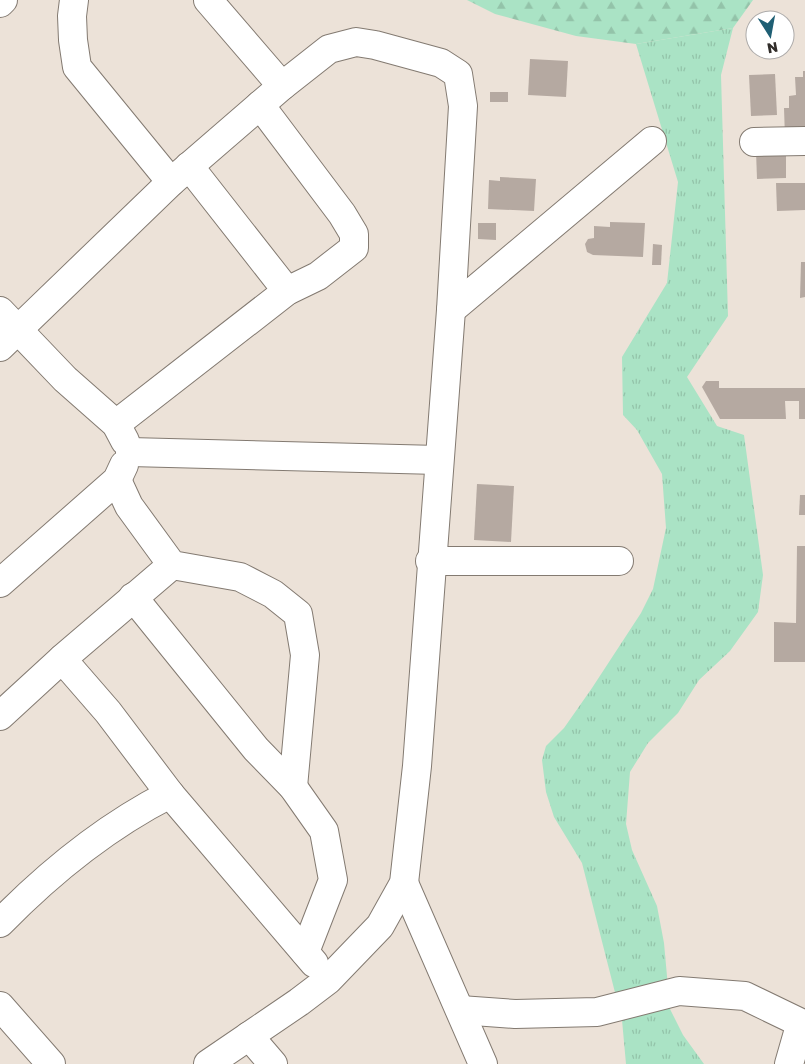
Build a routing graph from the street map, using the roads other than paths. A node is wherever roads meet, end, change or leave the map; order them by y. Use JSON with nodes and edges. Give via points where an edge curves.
{"nodes":[{"id":1,"x":4,"y":0,"type":"edge"},
{"id":2,"x":74,"y":0,"type":"edge"},
{"id":3,"x":208,"y":0,"type":"edge"},
{"id":4,"x":0,"y":3,"type":"edge"},
{"id":5,"x":282,"y":86,"type":"junction"},
{"id":6,"x":260,"y":105,"type":"junction"},
{"id":7,"x":652,"y":141,"type":"dead end"},
{"id":8,"x":805,"y":141,"type":"edge"},
{"id":9,"x":754,"y":142,"type":"dead end"},
{"id":10,"x":180,"y":174,"type":"junction"},
{"id":11,"x":287,"y":291,"type":"junction"},
{"id":12,"x":451,"y":310,"type":"junction"},
{"id":13,"x":0,"y":311,"type":"edge"},
{"id":14,"x":9,"y":340,"type":"edge"},
{"id":15,"x":116,"y":424,"type":"junction"},
{"id":16,"x":130,"y":452,"type":"junction"},
{"id":17,"x":438,"y":460,"type":"junction"},
{"id":18,"x":117,"y":480,"type":"junction"},
{"id":19,"x":430,"y":561,"type":"junction"},
{"id":20,"x":619,"y":561,"type":"dead end"},
{"id":21,"x":172,"y":565,"type":"junction"},
{"id":22,"x":2,"y":577,"type":"edge"},
{"id":23,"x":133,"y":597,"type":"junction"},
{"id":24,"x":62,"y":659,"type":"junction"},
{"id":25,"x":0,"y":716,"type":"edge"},
{"id":26,"x":293,"y":787,"type":"junction"},
{"id":27,"x":170,"y":794,"type":"junction"},
{"id":28,"x":404,"y":883,"type":"junction"},
{"id":29,"x":0,"y":924,"type":"edge"},
{"id":30,"x":305,"y":952,"type":"junction"},
{"id":31,"x":328,"y":980,"type":"junction"},
{"id":32,"x":0,"y":1006,"type":"edge"},
{"id":33,"x":460,"y":1010,"type":"junction"},
{"id":34,"x":805,"y":1025,"type":"edge"},
{"id":35,"x":249,"y":1036,"type":"junction"},
{"id":36,"x":51,"y":1064,"type":"edge"},
{"id":37,"x":208,"y":1064,"type":"edge"},
{"id":38,"x":273,"y":1064,"type":"edge"},
{"id":39,"x":483,"y":1064,"type":"edge"},
{"id":40,"x":789,"y":1064,"type":"edge"}],
"edges":[{"from":1,"to":4,"type":"street"},
{"from":2,"to":10,"type":"street","via":[[72,16],[77,67]]},
{"from":3,"to":5,"type":"street"},
{"from":5,"to":6,"type":"street"},
{"from":5,"to":12,"type":"street","via":[[329,49],[356,42],[441,63],[458,74],[463,106]]},
{"from":6,"to":10,"type":"street"},
{"from":6,"to":11,"type":"street","via":[[354,234],[354,248],[318,276]]},
{"from":7,"to":12,"type":"street"},
{"from":8,"to":9,"type":"street"},
{"from":10,"to":11,"type":"street"},
{"from":10,"to":14,"type":"street"},
{"from":11,"to":15,"type":"street"},
{"from":12,"to":17,"type":"street"},
{"from":13,"to":14,"type":"street"},
{"from":14,"to":15,"type":"street","via":[[65,379]]},
{"from":15,"to":16,"type":"street"},
{"from":16,"to":17,"type":"street"},
{"from":16,"to":18,"type":"street"},
{"from":17,"to":19,"type":"street"},
{"from":18,"to":21,"type":"street","via":[[129,506]]},
{"from":18,"to":22,"type":"street"},
{"from":19,"to":20,"type":"street"},
{"from":19,"to":28,"type":"street","via":[[417,766]]},
{"from":21,"to":23,"type":"street"},
{"from":21,"to":26,"type":"street","via":[[240,577],[273,594],[298,614],[305,655]]},
{"from":23,"to":24,"type":"street"},
{"from":23,"to":26,"type":"street","via":[[256,749]]},
{"from":24,"to":25,"type":"street"},
{"from":24,"to":27,"type":"street","via":[[108,712]]},
{"from":26,"to":30,"type":"street","via":[[324,832],[333,880]]},
{"from":27,"to":29,"type":"street","via":[[115,826],[33,889]]},
{"from":27,"to":30,"type":"street"},
{"from":28,"to":31,"type":"street","via":[[380,926]]},
{"from":28,"to":33,"type":"street"},
{"from":30,"to":31,"type":"street"},
{"from":31,"to":35,"type":"street"},
{"from":32,"to":36,"type":"street"},
{"from":33,"to":34,"type":"street","via":[[516,1014],[596,1012],[679,991],[745,996]]},
{"from":33,"to":39,"type":"street"},
{"from":34,"to":40,"type":"street","via":[[798,1029]]},
{"from":35,"to":37,"type":"street"},
{"from":35,"to":38,"type":"street"}]}
